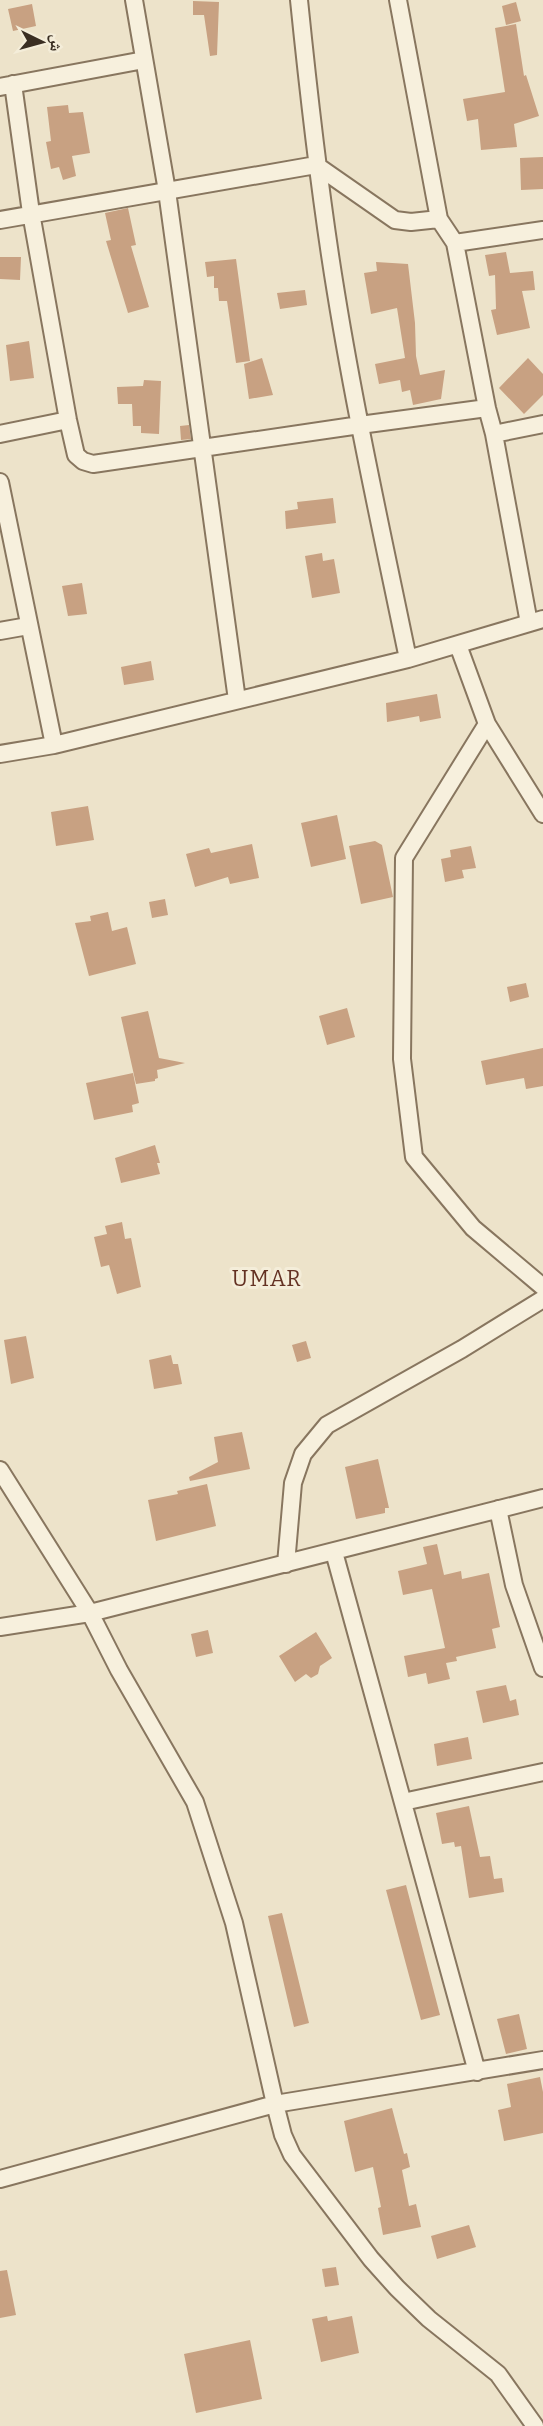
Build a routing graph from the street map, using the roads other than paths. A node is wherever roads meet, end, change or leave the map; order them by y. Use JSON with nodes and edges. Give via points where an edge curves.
{"nodes":[{"id":1,"x":134,"y":0,"type":"edge"},
{"id":2,"x":299,"y":0,"type":"edge"},
{"id":3,"x":398,"y":0,"type":"edge"},
{"id":4,"x":144,"y":60,"type":"junction"},
{"id":5,"x":6,"y":86,"type":"edge"},
{"id":6,"x":316,"y":165,"type":"junction"},
{"id":7,"x":167,"y":191,"type":"junction"},
{"id":8,"x":31,"y":213,"type":"junction"},
{"id":9,"x":439,"y":219,"type":"junction"},
{"id":10,"x":0,"y":220,"type":"edge"},
{"id":11,"x":543,"y":230,"type":"edge"},
{"id":12,"x":454,"y":243,"type":"junction"},
{"id":13,"x":487,"y":408,"type":"junction"},
{"id":14,"x":68,"y":420,"type":"junction"},
{"id":15,"x":360,"y":424,"type":"junction"},
{"id":16,"x":543,"y":424,"type":"edge"},
{"id":17,"x":0,"y":434,"type":"edge"},
{"id":18,"x":494,"y":434,"type":"junction"},
{"id":19,"x":203,"y":449,"type":"junction"},
{"id":20,"x":0,"y":482,"type":"edge"},
{"id":21,"x":536,"y":621,"type":"edge"},
{"id":22,"x":28,"y":626,"type":"junction"},
{"id":23,"x":0,"y":631,"type":"edge"},
{"id":24,"x":459,"y":645,"type":"junction"},
{"id":25,"x":408,"y":659,"type":"junction"},
{"id":26,"x":237,"y":700,"type":"junction"},
{"id":27,"x":487,"y":724,"type":"junction"},
{"id":28,"x":54,"y":745,"type":"junction"},
{"id":29,"x":0,"y":754,"type":"edge"},
{"id":30,"x":543,"y":814,"type":"edge"},
{"id":31,"x":543,"y":1287,"type":"edge"},
{"id":32,"x":543,"y":1299,"type":"edge"},
{"id":33,"x":0,"y":1470,"type":"edge"},
{"id":34,"x":543,"y":1498,"type":"edge"},
{"id":35,"x":498,"y":1509,"type":"junction"},
{"id":36,"x":334,"y":1552,"type":"junction"},
{"id":37,"x":286,"y":1564,"type":"junction"},
{"id":38,"x":90,"y":1613,"type":"junction"},
{"id":39,"x":0,"y":1627,"type":"edge"},
{"id":40,"x":543,"y":1668,"type":"edge"},
{"id":41,"x":543,"y":1772,"type":"edge"},
{"id":42,"x":402,"y":1802,"type":"junction"},
{"id":43,"x":543,"y":2060,"type":"edge"},
{"id":44,"x":477,"y":2072,"type":"junction"},
{"id":45,"x":274,"y":2104,"type":"junction"},
{"id":46,"x":0,"y":2179,"type":"edge"},
{"id":47,"x":535,"y":2426,"type":"edge"}],
"edges":[{"from":1,"to":4,"type":"street"},
{"from":2,"to":6,"type":"street"},
{"from":3,"to":9,"type":"street"},
{"from":4,"to":5,"type":"street"},
{"from":4,"to":7,"type":"street"},
{"from":5,"to":8,"type":"street"},
{"from":6,"to":7,"type":"street"},
{"from":6,"to":9,"type":"street","via":[[395,220]]},
{"from":6,"to":15,"type":"street"},
{"from":7,"to":8,"type":"street"},
{"from":7,"to":19,"type":"street"},
{"from":8,"to":10,"type":"street"},
{"from":8,"to":14,"type":"street"},
{"from":9,"to":12,"type":"street"},
{"from":11,"to":12,"type":"street"},
{"from":12,"to":13,"type":"street"},
{"from":13,"to":15,"type":"street"},
{"from":13,"to":18,"type":"street"},
{"from":14,"to":17,"type":"street"},
{"from":14,"to":19,"type":"street","via":[[76,455],[93,464]]},
{"from":15,"to":19,"type":"street"},
{"from":15,"to":25,"type":"street"},
{"from":16,"to":18,"type":"street"},
{"from":18,"to":21,"type":"street"},
{"from":19,"to":26,"type":"street"},
{"from":20,"to":22,"type":"street"},
{"from":21,"to":24,"type":"street"},
{"from":22,"to":23,"type":"street"},
{"from":22,"to":28,"type":"street"},
{"from":24,"to":25,"type":"street"},
{"from":24,"to":27,"type":"street"},
{"from":25,"to":26,"type":"street"},
{"from":26,"to":28,"type":"street"},
{"from":27,"to":30,"type":"street"},
{"from":27,"to":31,"type":"street","via":[[404,858],[402,1059],[414,1157],[473,1228]]},
{"from":28,"to":29,"type":"street"},
{"from":32,"to":37,"type":"street","via":[[327,1425],[303,1454],[293,1483]]},
{"from":33,"to":38,"type":"street"},
{"from":34,"to":35,"type":"street"},
{"from":35,"to":36,"type":"street"},
{"from":35,"to":40,"type":"street","via":[[514,1585]]},
{"from":36,"to":37,"type":"street"},
{"from":36,"to":42,"type":"street"},
{"from":37,"to":38,"type":"street"},
{"from":38,"to":39,"type":"street"},
{"from":38,"to":45,"type":"street","via":[[195,1802],[234,1923]]},
{"from":41,"to":42,"type":"street"},
{"from":42,"to":44,"type":"street"},
{"from":43,"to":44,"type":"street"},
{"from":44,"to":45,"type":"street"},
{"from":45,"to":46,"type":"street"},
{"from":45,"to":47,"type":"street","via":[[292,2155],[371,2259],[429,2319],[498,2374]]}]}
